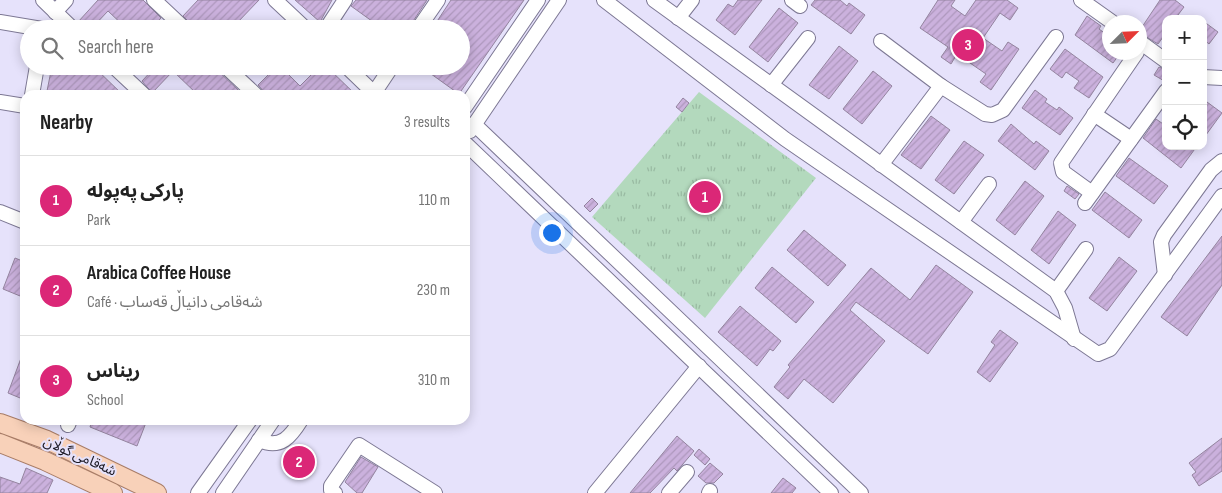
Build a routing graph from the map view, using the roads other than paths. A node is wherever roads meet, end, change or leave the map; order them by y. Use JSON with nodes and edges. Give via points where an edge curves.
{"nodes":[{"id":1,"x":42,"y":0,"type":"edge"},
{"id":2,"x":66,"y":0,"type":"edge"},
{"id":3,"x":154,"y":0,"type":"edge"},
{"id":4,"x":276,"y":0,"type":"edge"},
{"id":5,"x":345,"y":0,"type":"edge"},
{"id":6,"x":438,"y":0,"type":"edge"},
{"id":7,"x":538,"y":0,"type":"edge"},
{"id":8,"x":559,"y":0,"type":"edge"},
{"id":9,"x":654,"y":0,"type":"edge"},
{"id":10,"x":692,"y":0,"type":"edge"},
{"id":11,"x":1081,"y":0,"type":"edge"},
{"id":12,"x":608,"y":1,"type":"edge"},
{"id":13,"x":55,"y":12,"type":"junction"},
{"id":14,"x":1102,"y":15,"type":"edge"},
{"id":15,"x":678,"y":18,"type":"junction"},
{"id":16,"x":63,"y":20,"type":"edge"},
{"id":17,"x":175,"y":20,"type":"edge"},
{"id":18,"x":297,"y":20,"type":"edge"},
{"id":19,"x":332,"y":20,"type":"edge"},
{"id":20,"x":424,"y":20,"type":"edge"},
{"id":21,"x":0,"y":22,"type":"edge"},
{"id":22,"x":20,"y":25,"type":"edge"},
{"id":23,"x":515,"y":34,"type":"junction"},
{"id":24,"x":1056,"y":37,"type":"dead end"},
{"id":25,"x":808,"y":38,"type":"dead end"},
{"id":26,"x":881,"y":41,"type":"dead end"},
{"id":27,"x":529,"y":44,"type":"junction"},
{"id":28,"x":1147,"y":51,"type":"edge"},
{"id":29,"x":1131,"y":60,"type":"edge"},
{"id":30,"x":1164,"y":60,"type":"edge"},
{"id":31,"x":35,"y":75,"type":"edge"},
{"id":32,"x":123,"y":75,"type":"edge"},
{"id":33,"x":235,"y":75,"type":"edge"},
{"id":34,"x":355,"y":75,"type":"edge"},
{"id":35,"x":387,"y":75,"type":"edge"},
{"id":36,"x":1207,"y":77,"type":"edge"},
{"id":37,"x":1222,"y":78,"type":"edge"},
{"id":38,"x":771,"y":85,"type":"junction"},
{"id":39,"x":941,"y":86,"type":"junction"},
{"id":40,"x":33,"y":90,"type":"edge"},
{"id":41,"x":139,"y":90,"type":"edge"},
{"id":42,"x":251,"y":90,"type":"edge"},
{"id":43,"x":371,"y":90,"type":"edge"},
{"id":44,"x":377,"y":90,"type":"edge"},
{"id":45,"x":1162,"y":96,"type":"edge"},
{"id":46,"x":470,"y":100,"type":"edge"},
{"id":47,"x":0,"y":102,"type":"edge"},
{"id":48,"x":20,"y":105,"type":"edge"},
{"id":49,"x":1094,"y":114,"type":"junction"},
{"id":50,"x":474,"y":124,"type":"junction"},
{"id":51,"x":470,"y":130,"type":"edge"},
{"id":52,"x":1131,"y":139,"type":"junction"},
{"id":53,"x":470,"y":147,"type":"edge"},
{"id":54,"x":1222,"y":161,"type":"edge"},
{"id":55,"x":881,"y":165,"type":"junction"},
{"id":56,"x":989,"y":184,"type":"dead end"},
{"id":57,"x":1222,"y":196,"type":"edge"},
{"id":58,"x":0,"y":212,"type":"edge"},
{"id":59,"x":20,"y":220,"type":"edge"},
{"id":60,"x":962,"y":222,"type":"junction"},
{"id":61,"x":1086,"y":249,"type":"dead end"},
{"id":62,"x":1165,"y":275,"type":"junction"},
{"id":63,"x":1056,"y":291,"type":"junction"},
{"id":64,"x":1074,"y":339,"type":"junction"},
{"id":65,"x":699,"y":366,"type":"junction"},
{"id":66,"x":0,"y":423,"type":"edge"},
{"id":67,"x":247,"y":425,"type":"edge"},
{"id":68,"x":270,"y":425,"type":"edge"},
{"id":69,"x":298,"y":425,"type":"edge"},
{"id":70,"x":259,"y":440,"type":"junction"},
{"id":71,"x":0,"y":443,"type":"edge"},
{"id":72,"x":687,"y":472,"type":"dead end"},
{"id":73,"x":210,"y":487,"type":"edge"},
{"id":74,"x":109,"y":492,"type":"edge"},
{"id":75,"x":157,"y":493,"type":"edge"},
{"id":76,"x":198,"y":493,"type":"edge"},
{"id":77,"x":223,"y":493,"type":"edge"},
{"id":78,"x":335,"y":493,"type":"edge"},
{"id":79,"x":435,"y":493,"type":"edge"},
{"id":80,"x":595,"y":493,"type":"edge"},
{"id":81,"x":669,"y":493,"type":"edge"},
{"id":82,"x":831,"y":493,"type":"edge"},
{"id":83,"x":861,"y":493,"type":"edge"}],
"edges":[{"from":1,"to":13,"type":"street"},
{"from":2,"to":13,"type":"street"},
{"from":3,"to":17,"type":"street"},
{"from":4,"to":18,"type":"street"},
{"from":5,"to":19,"type":"street"},
{"from":6,"to":20,"type":"street"},
{"from":7,"to":23,"type":"street"},
{"from":8,"to":27,"type":"street"},
{"from":9,"to":15,"type":"street"},
{"from":10,"to":15,"type":"street"},
{"from":11,"to":14,"type":"street"},
{"from":12,"to":64,"type":"street","via":[[785,139]]},
{"from":13,"to":16,"type":"street"},
{"from":15,"to":38,"type":"street"},
{"from":21,"to":22,"type":"street"},
{"from":23,"to":27,"type":"street"},
{"from":23,"to":46,"type":"street"},
{"from":24,"to":39,"type":"street","via":[[998,114],[985,114]]},
{"from":25,"to":38,"type":"street"},
{"from":26,"to":39,"type":"street"},
{"from":27,"to":50,"type":"street"},
{"from":28,"to":30,"type":"street"},
{"from":29,"to":49,"type":"street"},
{"from":31,"to":40,"type":"street"},
{"from":32,"to":41,"type":"street"},
{"from":33,"to":42,"type":"street"},
{"from":34,"to":43,"type":"street"},
{"from":35,"to":44,"type":"street"},
{"from":36,"to":37,"type":"street"},
{"from":38,"to":55,"type":"street"},
{"from":39,"to":55,"type":"street"},
{"from":45,"to":52,"type":"street"},
{"from":47,"to":48,"type":"street"},
{"from":49,"to":52,"type":"street"},
{"from":49,"to":52,"type":"street","via":[[1060,168],[1088,198]]},
{"from":50,"to":51,"type":"street"},
{"from":50,"to":83,"type":"street"},
{"from":53,"to":65,"type":"street"},
{"from":54,"to":62,"type":"street","via":[[1211,170],[1164,235],[1161,242]]},
{"from":55,"to":60,"type":"street"},
{"from":56,"to":60,"type":"street"},
{"from":57,"to":62,"type":"street"},
{"from":58,"to":59,"type":"street"},
{"from":60,"to":63,"type":"street"},
{"from":61,"to":63,"type":"street"},
{"from":62,"to":64,"type":"street","via":[[1110,349],[1098,354]]},
{"from":63,"to":64,"type":"street"},
{"from":65,"to":80,"type":"street"},
{"from":65,"to":82,"type":"street"},
{"from":66,"to":75,"type":"main road","name":"شەقامی گوڵان","via":[[56,444]]},
{"from":67,"to":73,"type":"street"},
{"from":68,"to":70,"type":"street"},
{"from":69,"to":70,"type":"street","via":[[289,438],[279,442]]},
{"from":70,"to":77,"type":"street"},
{"from":71,"to":74,"type":"main road","name":"شەقامی گوڵان"},
{"from":72,"to":81,"type":"street"},
{"from":73,"to":76,"type":"street"},
{"from":78,"to":79,"type":"street","via":[[330,486],[359,446]]}]}
